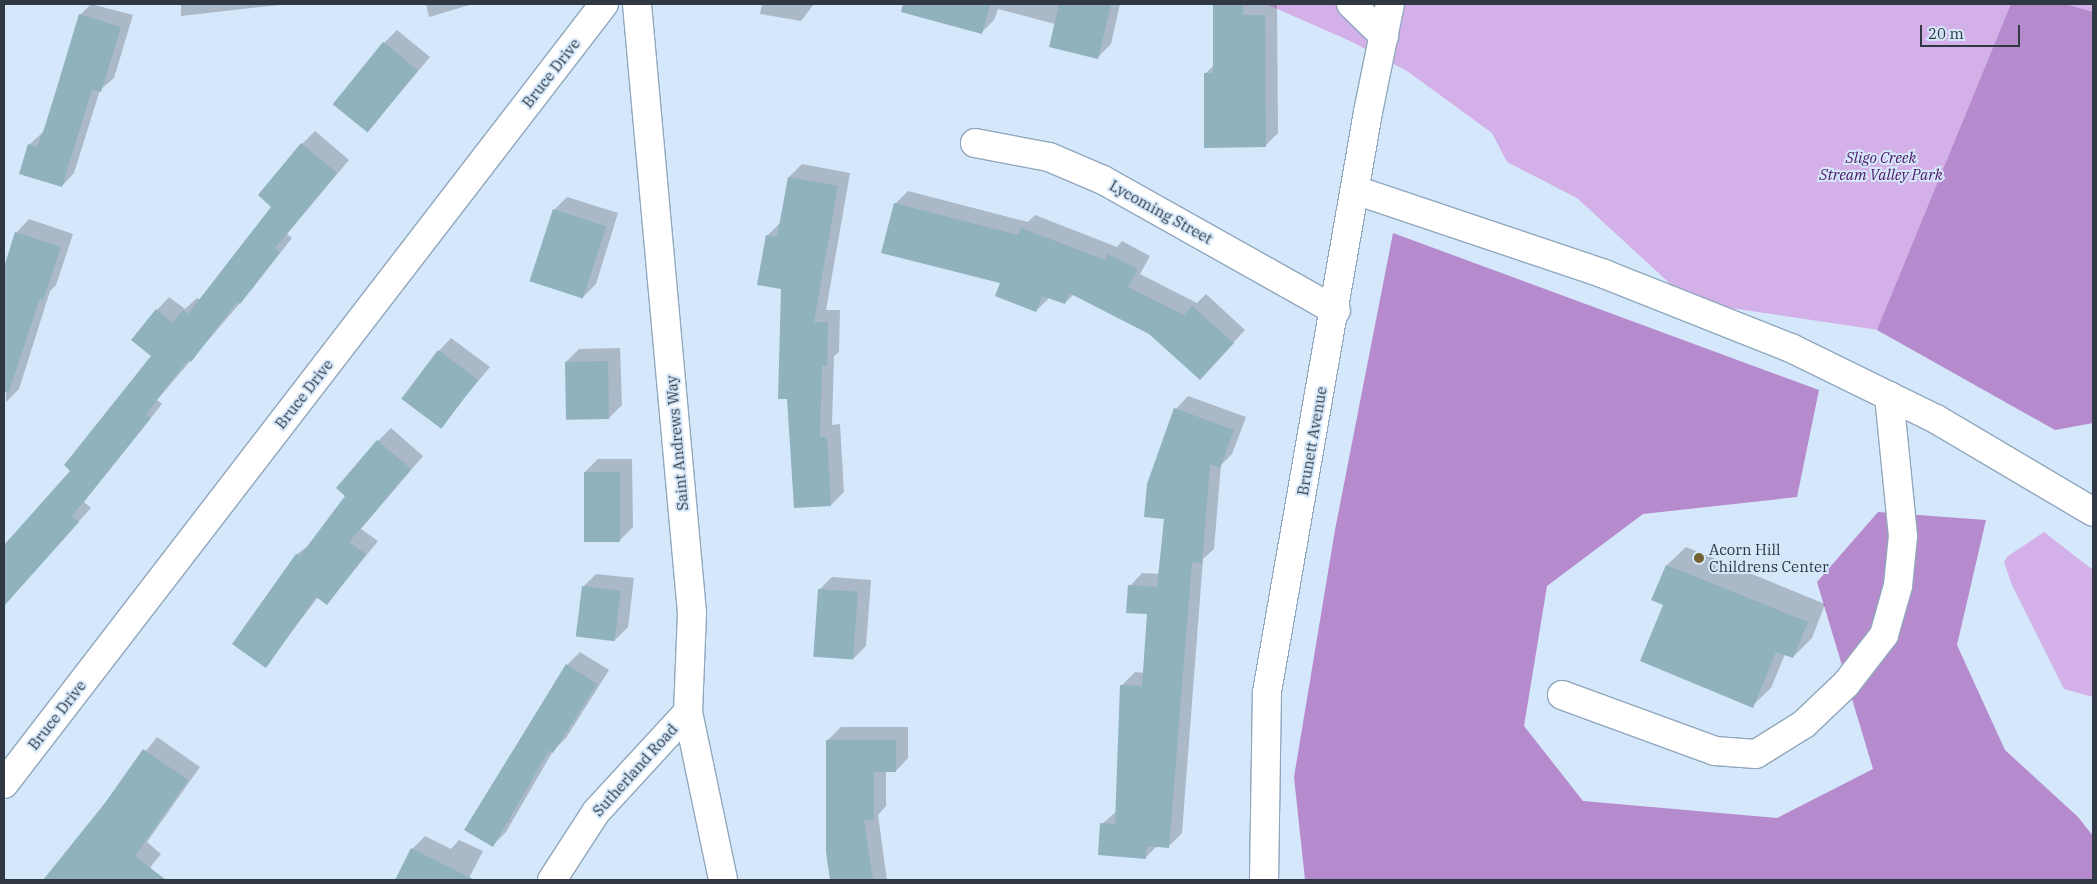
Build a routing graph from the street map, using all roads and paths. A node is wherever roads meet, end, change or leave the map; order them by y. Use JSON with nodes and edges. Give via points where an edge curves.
{"nodes":[{"id":1,"x":604,"y":4,"type":"edge"},
{"id":2,"x":637,"y":4,"type":"edge"},
{"id":3,"x":1351,"y":4,"type":"edge"},
{"id":4,"x":1390,"y":4,"type":"edge"},
{"id":5,"x":1384,"y":36,"type":"junction"},
{"id":6,"x":975,"y":143,"type":"dead end"},
{"id":7,"x":1355,"y":190,"type":"junction"},
{"id":8,"x":1336,"y":310,"type":"junction"},
{"id":9,"x":1889,"y":396,"type":"junction"},
{"id":10,"x":2093,"y":512,"type":"edge"},
{"id":11,"x":1562,"y":695,"type":"dead end"},
{"id":12,"x":688,"y":712,"type":"junction"},
{"id":13,"x":4,"y":784,"type":"edge"},
{"id":14,"x":552,"y":880,"type":"edge"},
{"id":15,"x":723,"y":880,"type":"edge"},
{"id":16,"x":1264,"y":880,"type":"edge"}],
"edges":[{"from":1,"to":13,"type":"street","name":"Bruce Drive"},
{"from":2,"to":12,"type":"street","name":"Saint Andrews Way","via":[[692,613]]},
{"from":3,"to":5,"type":"street"},
{"from":4,"to":5,"type":"street","name":"Brunett Avenue"},
{"from":5,"to":7,"type":"street","name":"Brunett Avenue"},
{"from":6,"to":8,"type":"street","name":"Lycoming Street","via":[[1049,157],[1103,180]]},
{"from":7,"to":8,"type":"street","name":"Brunett Avenue"},
{"from":7,"to":9,"type":"street","via":[[1604,274],[1791,348]]},
{"from":8,"to":16,"type":"street","name":"Brunett Avenue","via":[[1267,692]]},
{"from":9,"to":10,"type":"street","via":[[1936,419]]},
{"from":9,"to":11,"type":"street","via":[[1903,536],[1898,586],[1884,635],[1846,684],[1804,724],[1756,754],[1715,751]]},
{"from":12,"to":14,"type":"street","name":"Sutherland Road","via":[[596,812]]},
{"from":12,"to":15,"type":"street","name":"Saint Andrews Way"}]}
